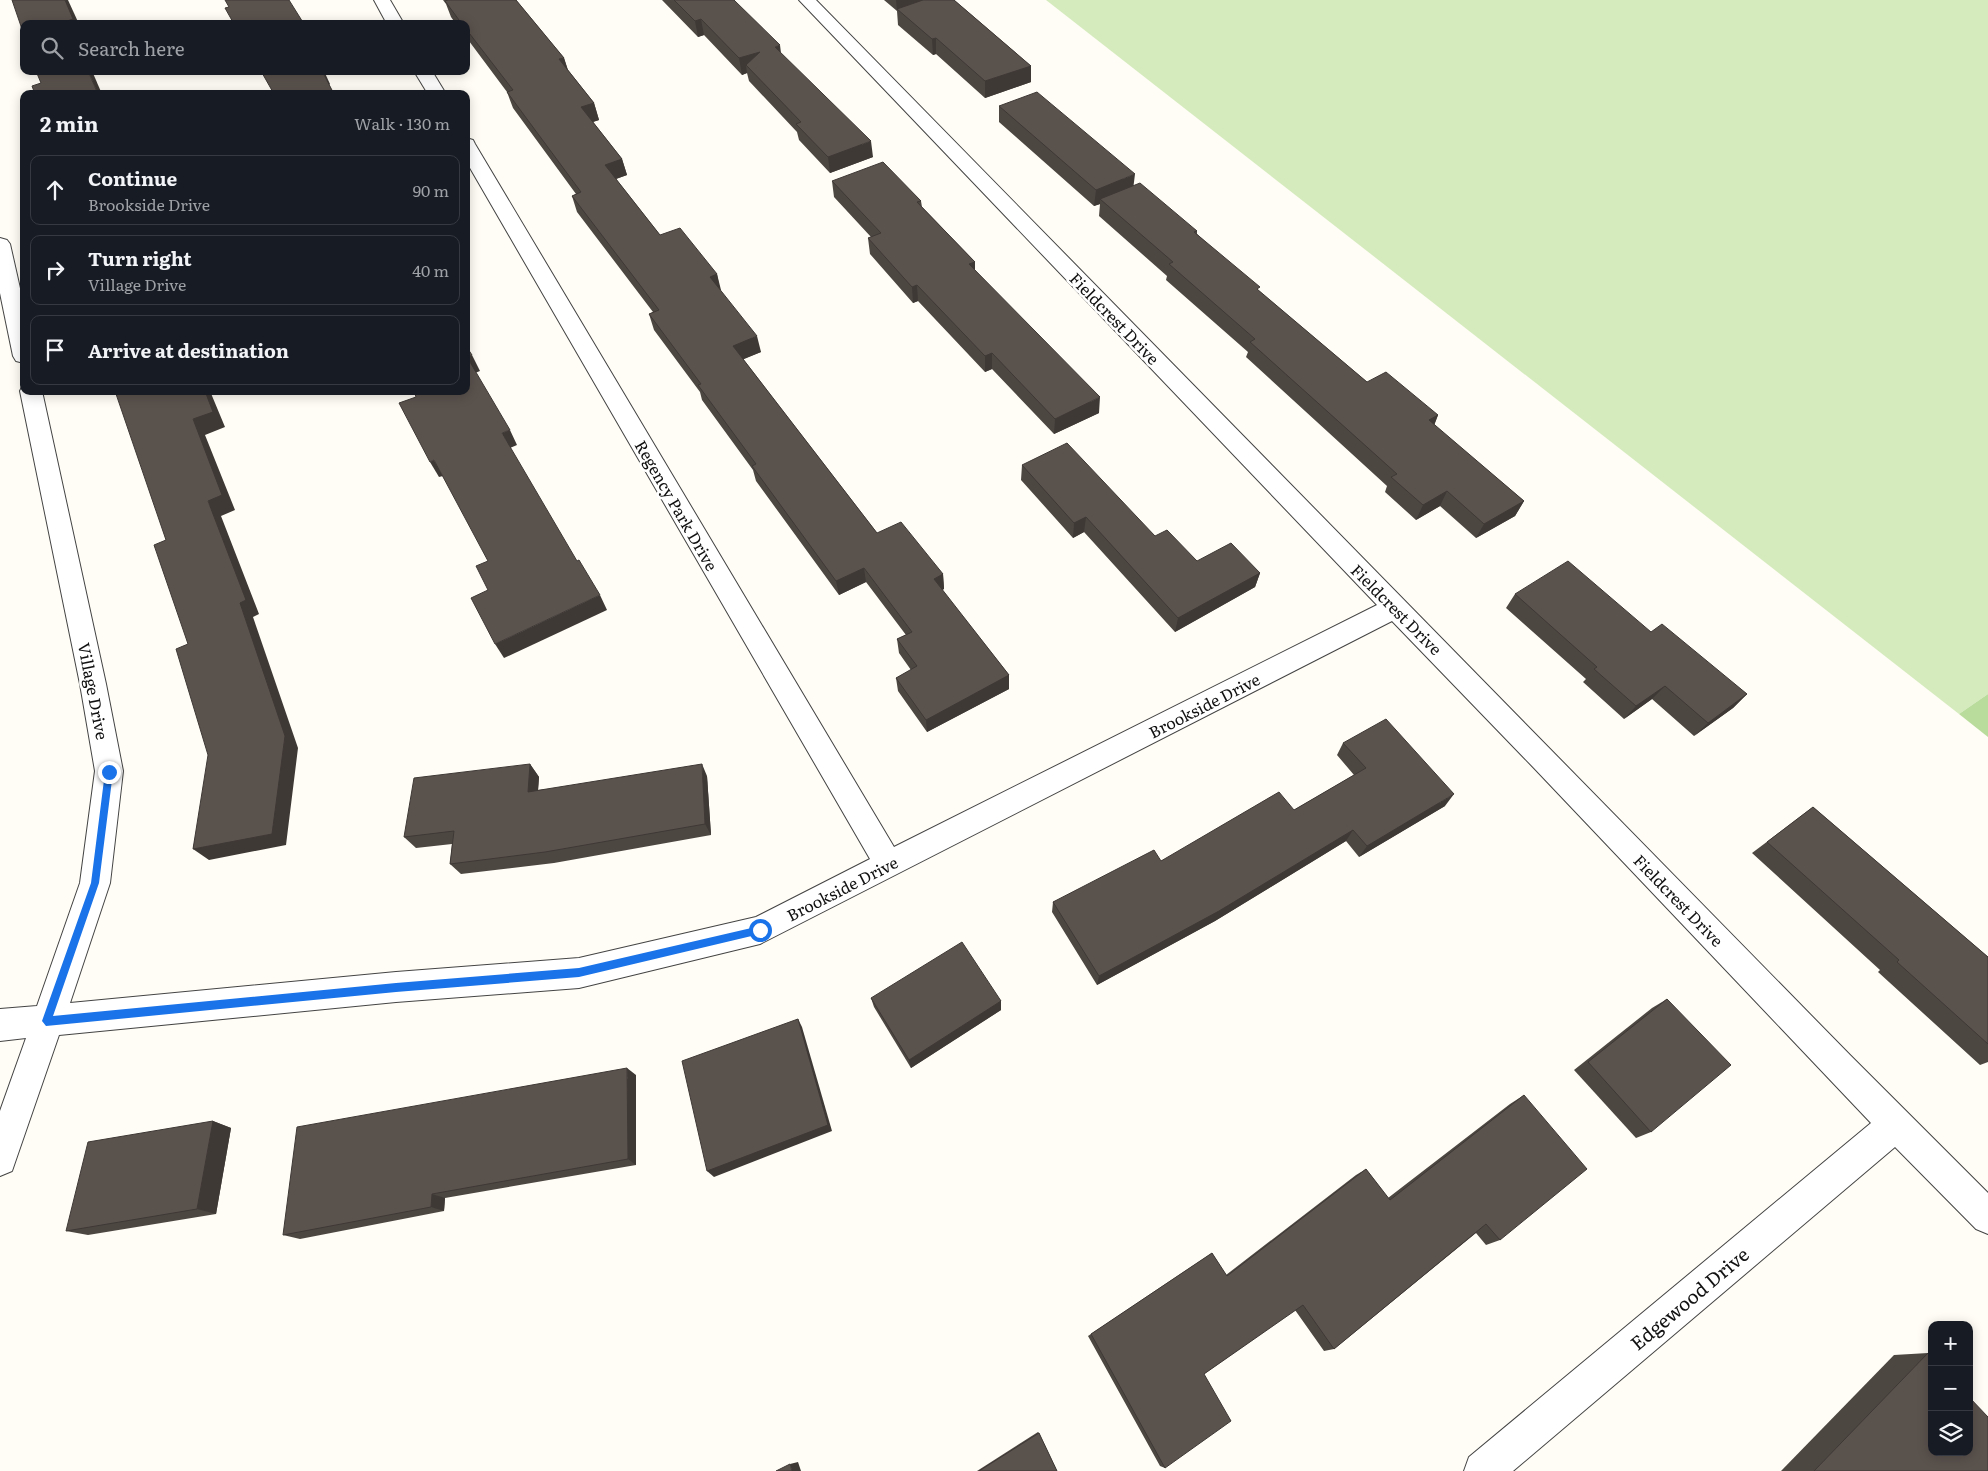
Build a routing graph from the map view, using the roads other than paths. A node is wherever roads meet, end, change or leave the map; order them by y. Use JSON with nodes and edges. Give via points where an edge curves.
{"nodes":[{"id":1,"x":382,"y":0,"type":"edge"},
{"id":2,"x":807,"y":0,"type":"edge"},
{"id":3,"x":394,"y":20,"type":"edge"},
{"id":4,"x":425,"y":75,"type":"edge"},
{"id":5,"x":434,"y":90,"type":"edge"},
{"id":6,"x":470,"y":151,"type":"edge"},
{"id":7,"x":0,"y":244,"type":"edge"},
{"id":8,"x":20,"y":337,"type":"edge"},
{"id":9,"x":32,"y":395,"type":"edge"},
{"id":10,"x":1395,"y":608,"type":"junction"},
{"id":11,"x":889,"y":865,"type":"junction"},
{"id":12,"x":46,"y":1021,"type":"junction"},
{"id":13,"x":0,"y":1026,"type":"edge"},
{"id":14,"x":1896,"y":1125,"type":"junction"},
{"id":15,"x":0,"y":1159,"type":"edge"},
{"id":16,"x":1988,"y":1217,"type":"edge"},
{"id":17,"x":1483,"y":1471,"type":"edge"}],
"edges":[{"from":1,"to":3,"type":"street"},
{"from":2,"to":10,"type":"street","name":"Fieldcrest Drive"},
{"from":4,"to":5,"type":"street"},
{"from":6,"to":11,"type":"street","name":"Regency Park Drive"},
{"from":7,"to":8,"type":"street"},
{"from":9,"to":12,"type":"street","name":"Village Drive","via":[[109,772],[95,883]]},
{"from":10,"to":11,"type":"street","name":"Brookside Drive"},
{"from":10,"to":14,"type":"street","name":"Fieldcrest Drive","via":[[1482,694]]},
{"from":11,"to":12,"type":"street","name":"Brookside Drive","via":[[760,930],[579,973]]},
{"from":12,"to":13,"type":"street","name":"Brookside Drive"},
{"from":12,"to":15,"type":"street","name":"Village Drive"},
{"from":14,"to":16,"type":"street","name":"Fieldcrest Drive"},
{"from":14,"to":17,"type":"street","name":"Edgewood Drive"}]}
